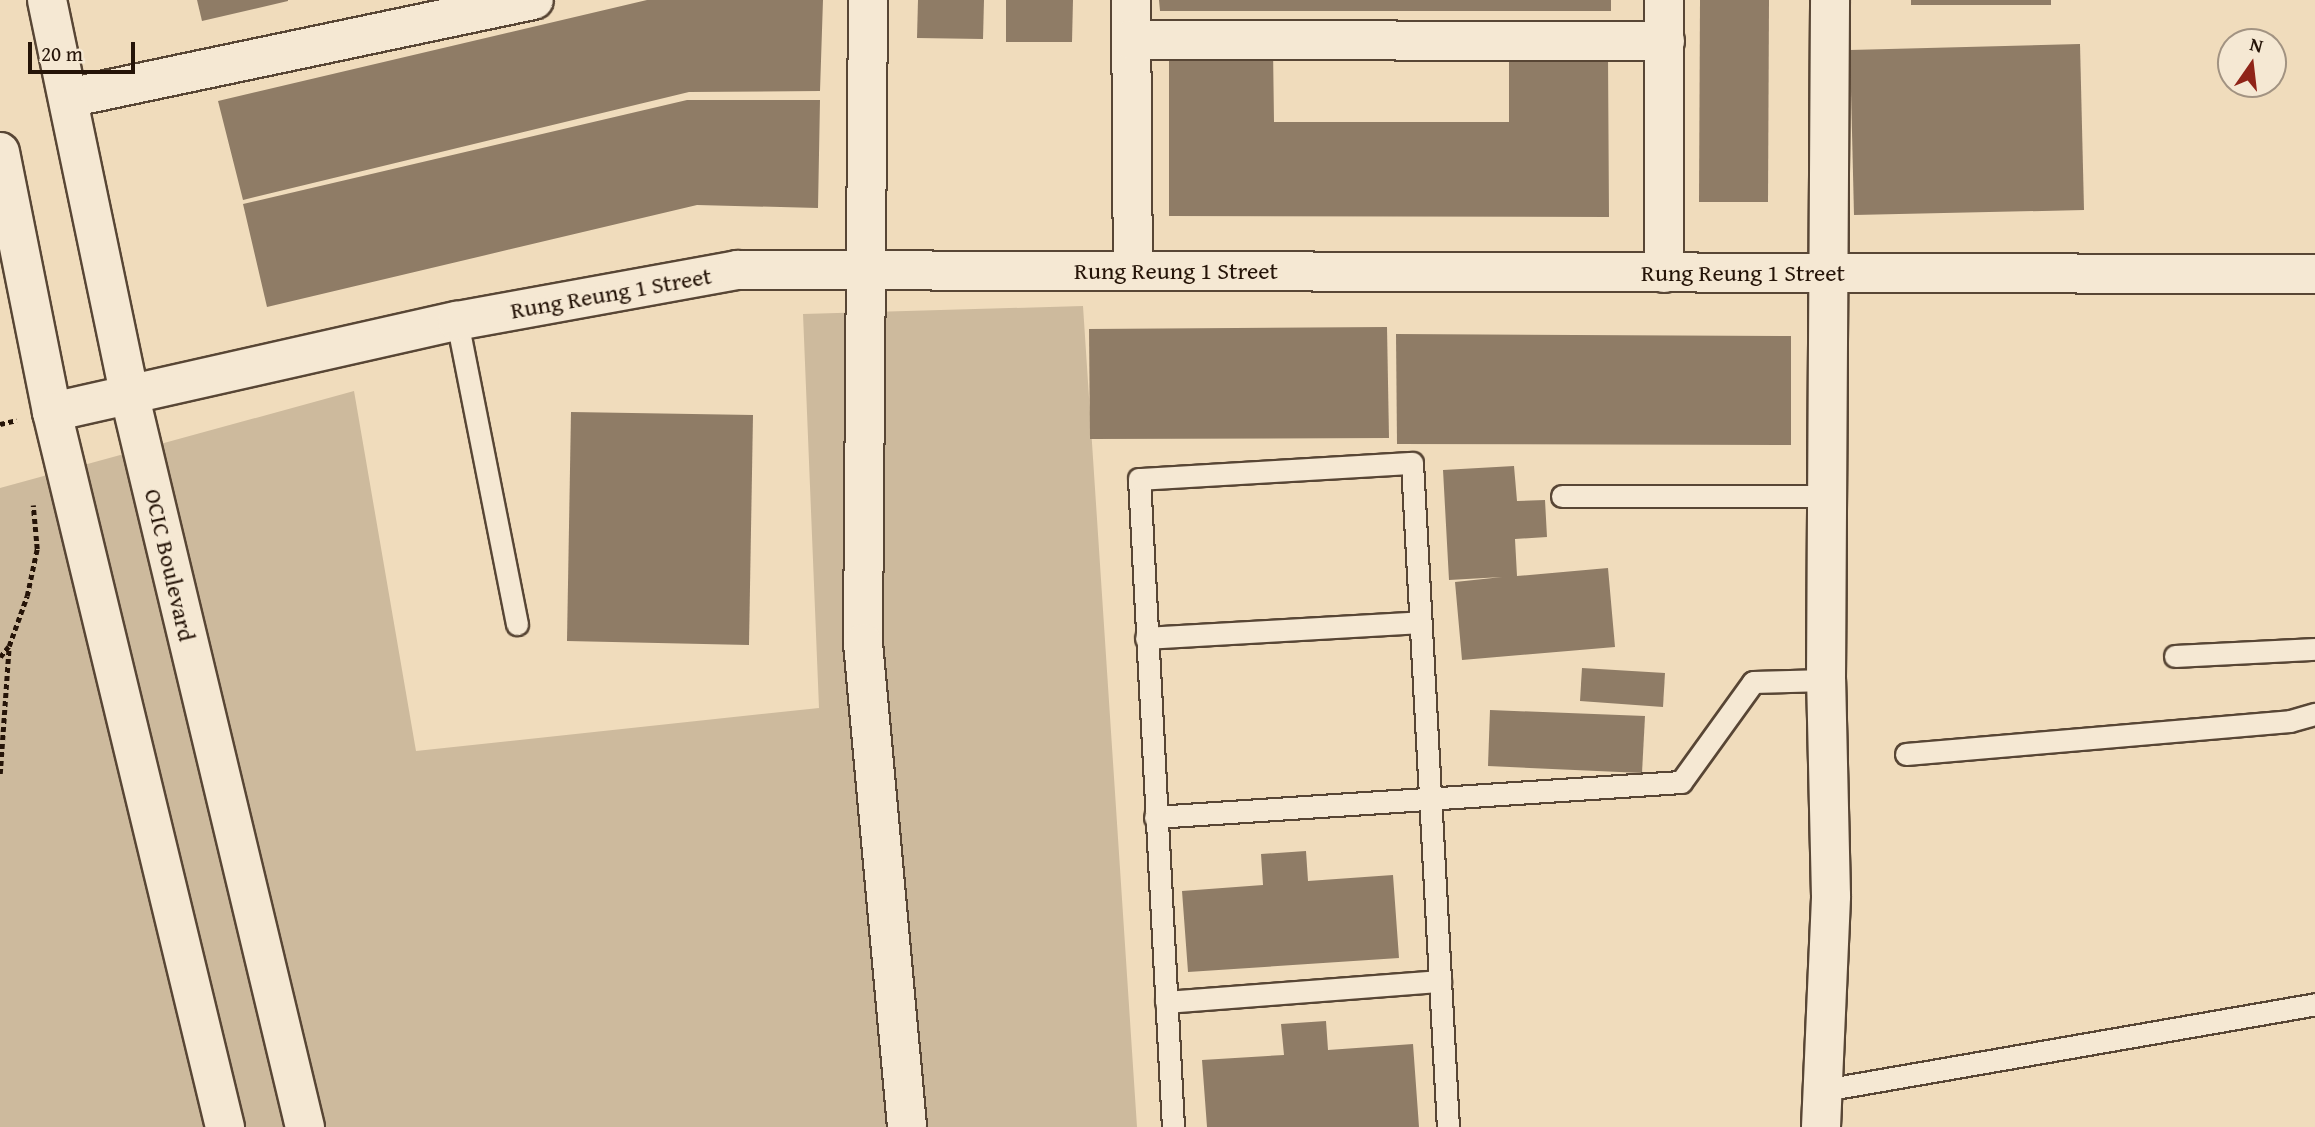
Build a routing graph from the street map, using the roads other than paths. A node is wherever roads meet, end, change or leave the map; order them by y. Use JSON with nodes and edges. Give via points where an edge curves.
{"nodes":[{"id":1,"x":47,"y":0,"type":"edge"},
{"id":2,"x":534,"y":0,"type":"edge"},
{"id":3,"x":869,"y":0,"type":"edge"},
{"id":4,"x":1131,"y":0,"type":"edge"},
{"id":5,"x":1664,"y":0,"type":"edge"},
{"id":6,"x":1830,"y":0,"type":"edge"},
{"id":7,"x":1131,"y":40,"type":"junction"},
{"id":8,"x":1665,"y":41,"type":"junction"},
{"id":9,"x":68,"y":98,"type":"junction"},
{"id":10,"x":0,"y":152,"type":"edge"},
{"id":11,"x":867,"y":271,"type":"junction"},
{"id":12,"x":1132,"y":271,"type":"junction"},
{"id":13,"x":1664,"y":272,"type":"junction"},
{"id":14,"x":1829,"y":273,"type":"junction"},
{"id":15,"x":2315,"y":274,"type":"edge"},
{"id":16,"x":457,"y":321,"type":"junction"},
{"id":17,"x":129,"y":393,"type":"junction"},
{"id":18,"x":52,"y":412,"type":"junction"},
{"id":19,"x":1562,"y":496,"type":"dead end"},
{"id":20,"x":1827,"y":496,"type":"junction"},
{"id":21,"x":1420,"y":622,"type":"junction"},
{"id":22,"x":517,"y":624,"type":"dead end"},
{"id":23,"x":1146,"y":638,"type":"junction"},
{"id":24,"x":2315,"y":649,"type":"edge"},
{"id":25,"x":2175,"y":656,"type":"dead end"},
{"id":26,"x":1826,"y":680,"type":"junction"},
{"id":27,"x":2315,"y":714,"type":"edge"},
{"id":28,"x":1906,"y":754,"type":"dead end"},
{"id":29,"x":1430,"y":799,"type":"junction"},
{"id":30,"x":1155,"y":817,"type":"junction"},
{"id":31,"x":1440,"y":981,"type":"junction"},
{"id":32,"x":1166,"y":1002,"type":"junction"},
{"id":33,"x":2315,"y":1004,"type":"edge"},
{"id":34,"x":1824,"y":1090,"type":"junction"},
{"id":35,"x":225,"y":1127,"type":"edge"},
{"id":36,"x":305,"y":1127,"type":"edge"},
{"id":37,"x":907,"y":1127,"type":"edge"},
{"id":38,"x":1173,"y":1127,"type":"edge"},
{"id":39,"x":1448,"y":1127,"type":"edge"},
{"id":40,"x":1821,"y":1127,"type":"edge"}],
"edges":[{"from":1,"to":9,"type":"street","name":"OCIC Boulevard"},
{"from":2,"to":9,"type":"street"},
{"from":3,"to":11,"type":"street"},
{"from":4,"to":7,"type":"street"},
{"from":5,"to":8,"type":"street"},
{"from":6,"to":14,"type":"street"},
{"from":7,"to":8,"type":"street"},
{"from":7,"to":12,"type":"street"},
{"from":8,"to":13,"type":"street"},
{"from":9,"to":17,"type":"street","name":"OCIC Boulevard"},
{"from":10,"to":18,"type":"street"},
{"from":11,"to":12,"type":"street","name":"Rung Reung 1 Street"},
{"from":11,"to":16,"type":"street","name":"Rung Reung 1 Street","via":[[737,270]]},
{"from":11,"to":37,"type":"street","via":[[863,643]]},
{"from":12,"to":13,"type":"street","name":"Rung Reung 1 Street"},
{"from":13,"to":14,"type":"street","name":"Rung Reung 1 Street"},
{"from":14,"to":15,"type":"street","name":"Rung Reung 1 Street"},
{"from":14,"to":20,"type":"street"},
{"from":16,"to":17,"type":"street","name":"Rung Reung 1 Street"},
{"from":16,"to":22,"type":"lane"},
{"from":17,"to":18,"type":"street","name":"Rung Reung 1 Street"},
{"from":17,"to":36,"type":"street","name":"OCIC Boulevard"},
{"from":18,"to":35,"type":"street"},
{"from":19,"to":20,"type":"lane"},
{"from":20,"to":26,"type":"street"},
{"from":21,"to":23,"type":"lane"},
{"from":21,"to":23,"type":"lane","via":[[1412,463],[1139,479]]},
{"from":21,"to":29,"type":"lane"},
{"from":23,"to":30,"type":"lane"},
{"from":24,"to":25,"type":"lane"},
{"from":26,"to":29,"type":"lane","via":[[1753,681],[1681,782]]},
{"from":26,"to":34,"type":"street","via":[[1831,896]]},
{"from":27,"to":28,"type":"lane","via":[[2290,721]]},
{"from":29,"to":30,"type":"lane"},
{"from":29,"to":31,"type":"lane"},
{"from":30,"to":32,"type":"lane"},
{"from":31,"to":32,"type":"lane"},
{"from":31,"to":39,"type":"lane"},
{"from":32,"to":38,"type":"lane"},
{"from":33,"to":34,"type":"lane"},
{"from":34,"to":40,"type":"street"}]}
